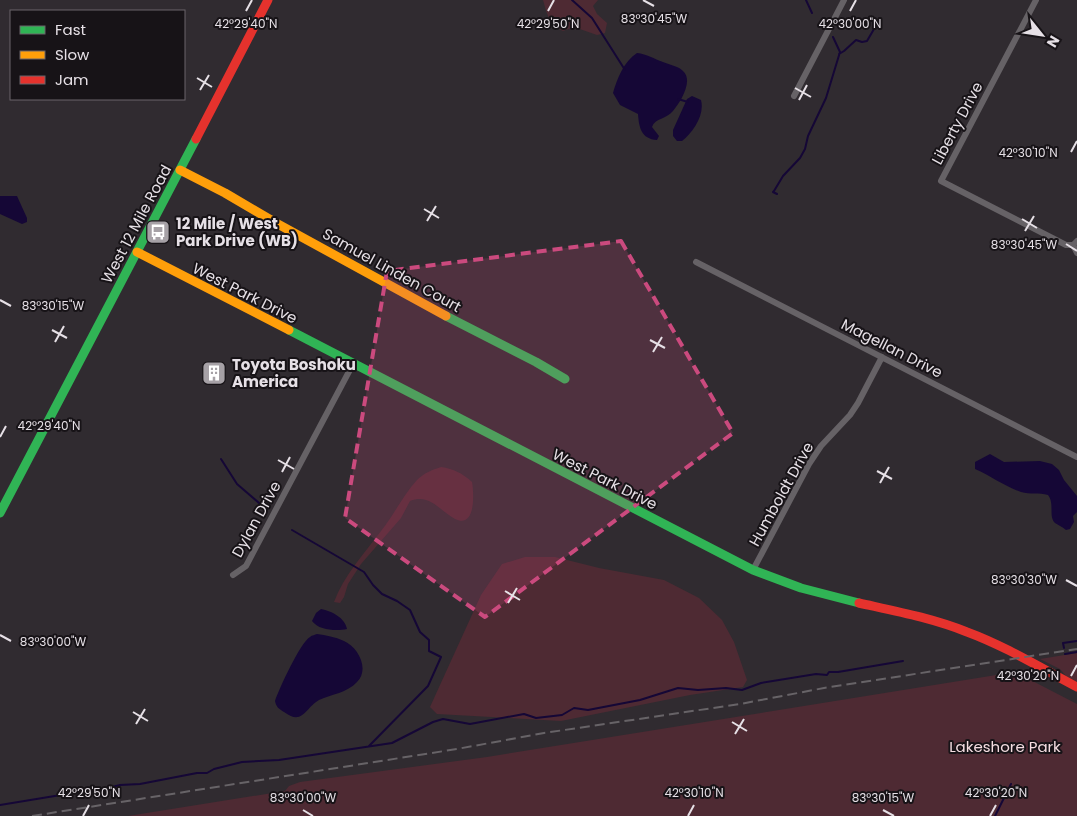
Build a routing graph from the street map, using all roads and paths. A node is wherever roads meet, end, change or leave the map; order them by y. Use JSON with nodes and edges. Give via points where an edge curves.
{"nodes":[{"id":1,"x":268,"y":0,"type":"edge"},
{"id":2,"x":844,"y":0,"type":"edge"},
{"id":3,"x":1036,"y":0,"type":"edge"},
{"id":4,"x":794,"y":96,"type":"dead end"},
{"id":5,"x":180,"y":170,"type":"junction"},
{"id":6,"x":1075,"y":243,"type":"edge"},
{"id":7,"x":137,"y":252,"type":"junction"},
{"id":8,"x":1077,"y":253,"type":"edge"},
{"id":9,"x":696,"y":262,"type":"dead end"},
{"id":10,"x":882,"y":357,"type":"junction"},
{"id":11,"x":353,"y":364,"type":"junction"},
{"id":12,"x":565,"y":379,"type":"dead end"},
{"id":13,"x":1077,"y":457,"type":"edge"},
{"id":14,"x":0,"y":513,"type":"edge"},
{"id":15,"x":753,"y":570,"type":"junction"},
{"id":16,"x":233,"y":575,"type":"dead end"},
{"id":17,"x":1077,"y":687,"type":"edge"}],
"edges":[{"from":1,"to":5,"type":"street","name":"West 12 Mile Road"},
{"from":2,"to":4,"type":"street"},
{"from":3,"to":6,"type":"street","name":"Liberty Drive","via":[[941,180],[1066,245]]},
{"from":5,"to":7,"type":"street","name":"West 12 Mile Road"},
{"from":5,"to":12,"type":"street","name":"Samuel Linden Court"},
{"from":6,"to":8,"type":"street","name":"Liberty Drive"},
{"from":7,"to":11,"type":"street","name":"West Park Drive"},
{"from":7,"to":14,"type":"street","name":"West 12 Mile Road"},
{"from":9,"to":10,"type":"street","name":"Magellan Drive"},
{"from":10,"to":13,"type":"street","name":"Magellan Drive"},
{"from":10,"to":15,"type":"street","name":"Humboldt Drive","via":[[850,415],[812,460]]},
{"from":11,"to":15,"type":"street","name":"West Park Drive"},
{"from":11,"to":16,"type":"street","name":"Dylan Drive","via":[[246,566]]},
{"from":15,"to":17,"type":"street","name":"West Park Drive","via":[[798,588],[950,626],[996,644]]}]}
